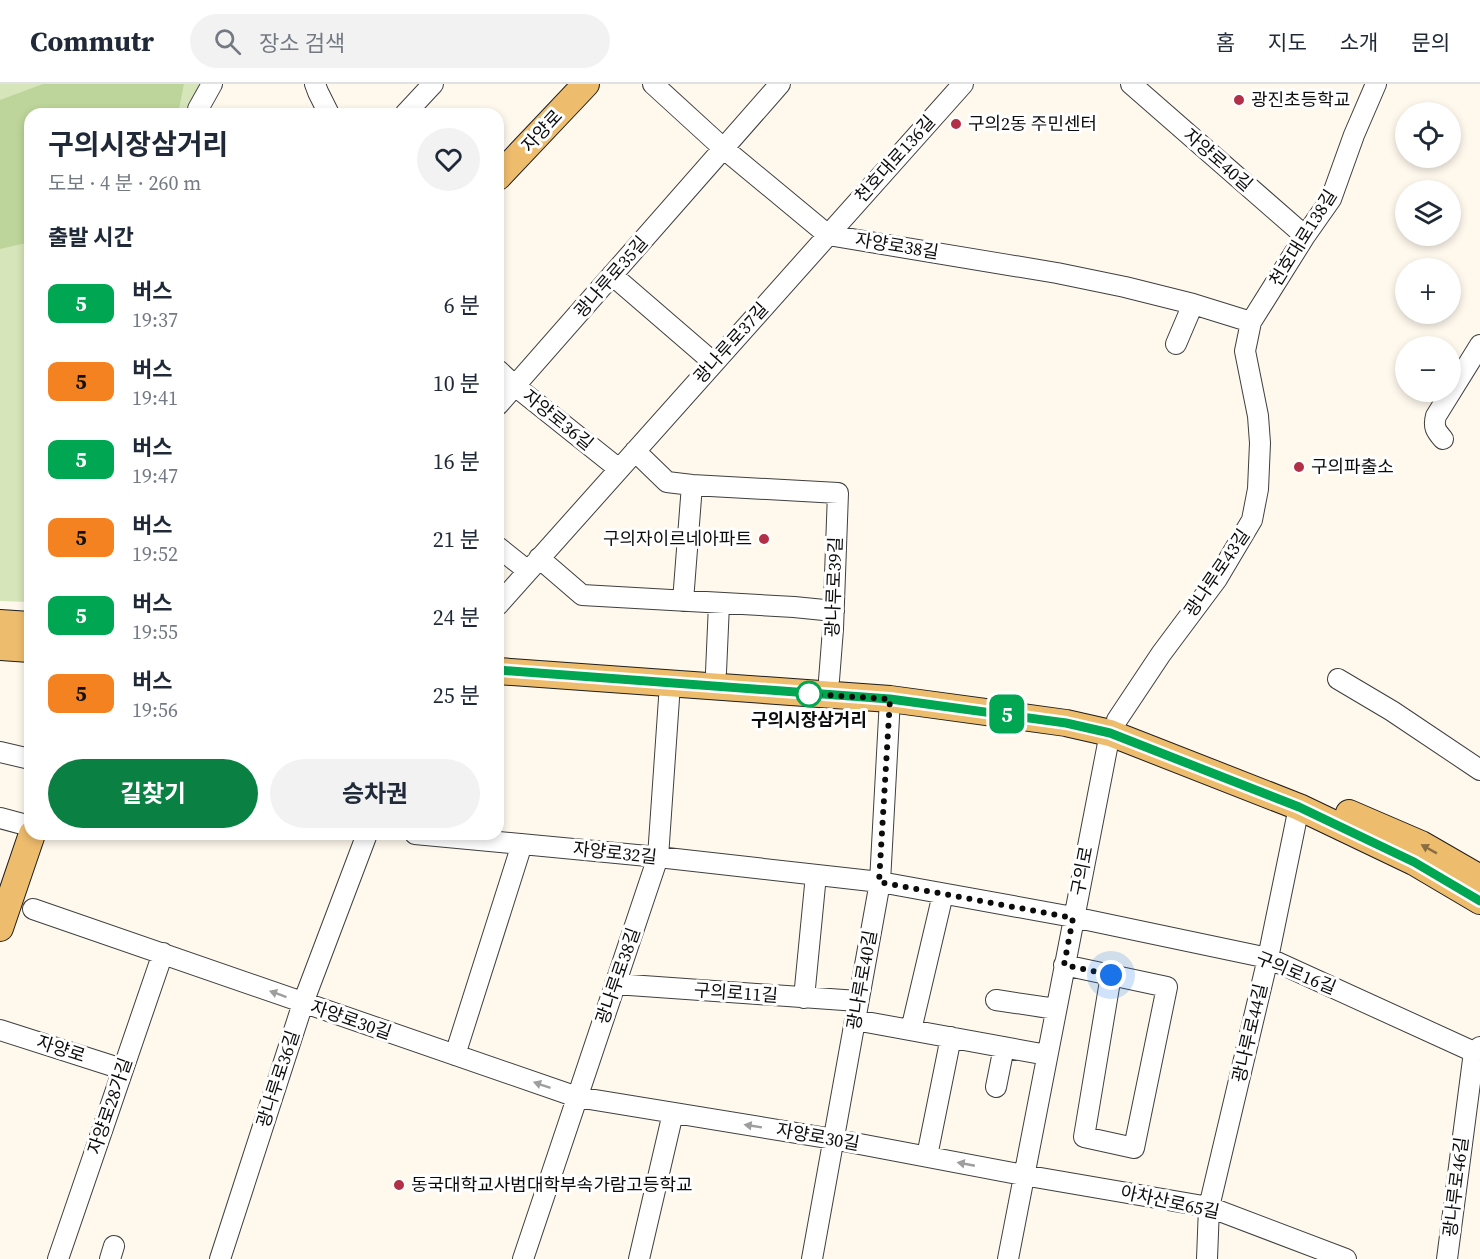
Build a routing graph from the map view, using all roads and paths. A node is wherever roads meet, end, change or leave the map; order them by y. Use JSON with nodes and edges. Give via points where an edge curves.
{"nodes":[{"id":1,"x":315,"y":84,"type":"edge"},
{"id":2,"x":433,"y":84,"type":"edge"},
{"id":3,"x":586,"y":84,"type":"edge"},
{"id":4,"x":653,"y":84,"type":"edge"},
{"id":5,"x":780,"y":84,"type":"edge"},
{"id":6,"x":963,"y":84,"type":"edge"},
{"id":7,"x":1131,"y":84,"type":"edge"},
{"id":8,"x":1376,"y":84,"type":"edge"},
{"id":9,"x":210,"y":86,"type":"edge"},
{"id":10,"x":199,"y":108,"type":"edge"},
{"id":11,"x":326,"y":108,"type":"edge"},
{"id":12,"x":411,"y":108,"type":"edge"},
{"id":13,"x":723,"y":148,"type":"junction"},
{"id":14,"x":504,"y":171,"type":"edge"},
{"id":15,"x":828,"y":235,"type":"junction"},
{"id":16,"x":1305,"y":236,"type":"junction"},
{"id":17,"x":612,"y":275,"type":"junction"},
{"id":18,"x":1193,"y":304,"type":"junction"},
{"id":19,"x":1251,"y":322,"type":"junction"},
{"id":20,"x":1176,"y":344,"type":"dead end"},
{"id":21,"x":1480,"y":345,"type":"edge"},
{"id":22,"x":714,"y":363,"type":"junction"},
{"id":23,"x":504,"y":376,"type":"edge"},
{"id":24,"x":515,"y":386,"type":"junction"},
{"id":25,"x":504,"y":398,"type":"edge"},
{"id":26,"x":1443,"y":439,"type":"dead end"},
{"id":27,"x":635,"y":452,"type":"junction"},
{"id":28,"x":619,"y":469,"type":"junction"},
{"id":29,"x":692,"y":485,"type":"junction"},
{"id":30,"x":504,"y":550,"type":"edge"},
{"id":31,"x":534,"y":565,"type":"junction"},
{"id":32,"x":504,"y":598,"type":"edge"},
{"id":33,"x":683,"y":601,"type":"junction"},
{"id":34,"x":720,"y":604,"type":"junction"},
{"id":35,"x":834,"y":611,"type":"junction"},
{"id":36,"x":0,"y":623,"type":"edge"},
{"id":37,"x":24,"y":625,"type":"edge"},
{"id":38,"x":0,"y":647,"type":"edge"},
{"id":39,"x":24,"y":649,"type":"edge"},
{"id":40,"x":504,"y":654,"type":"edge"},
{"id":41,"x":504,"y":670,"type":"edge"},
{"id":42,"x":716,"y":672,"type":"junction"},
{"id":43,"x":1338,"y":679,"type":"dead end"},
{"id":44,"x":829,"y":680,"type":"junction"},
{"id":45,"x":670,"y":684,"type":"junction"},
{"id":46,"x":890,"y":699,"type":"junction"},
{"id":47,"x":1113,"y":726,"type":"junction"},
{"id":48,"x":0,"y":752,"type":"edge"},
{"id":49,"x":24,"y":758,"type":"edge"},
{"id":50,"x":1480,"y":771,"type":"edge"},
{"id":51,"x":1299,"y":807,"type":"junction"},
{"id":52,"x":0,"y":818,"type":"edge"},
{"id":53,"x":24,"y":824,"type":"edge"},
{"id":54,"x":30,"y":840,"type":"edge"},
{"id":55,"x":365,"y":840,"type":"edge"},
{"id":56,"x":479,"y":840,"type":"edge"},
{"id":57,"x":522,"y":844,"type":"junction"},
{"id":58,"x":658,"y":857,"type":"junction"},
{"id":59,"x":816,"y":875,"type":"junction"},
{"id":60,"x":1480,"y":878,"type":"edge"},
{"id":61,"x":879,"y":882,"type":"junction"},
{"id":62,"x":943,"y":894,"type":"junction"},
{"id":63,"x":1480,"y":901,"type":"edge"},
{"id":64,"x":33,"y":909,"type":"dead end"},
{"id":65,"x":1073,"y":918,"type":"junction"},
{"id":66,"x":0,"y":928,"type":"edge"},
{"id":67,"x":163,"y":953,"type":"junction"},
{"id":68,"x":1268,"y":958,"type":"junction"},
{"id":69,"x":1064,"y":965,"type":"junction"},
{"id":70,"x":1111,"y":975,"type":"junction"},
{"id":71,"x":615,"y":984,"type":"junction"},
{"id":72,"x":804,"y":998,"type":"junction"},
{"id":73,"x":996,"y":1000,"type":"dead end"},
{"id":74,"x":303,"y":1003,"type":"junction"},
{"id":75,"x":1056,"y":1009,"type":"junction"},
{"id":76,"x":856,"y":1011,"type":"junction"},
{"id":77,"x":0,"y":1030,"type":"edge"},
{"id":78,"x":911,"y":1030,"type":"junction"},
{"id":79,"x":951,"y":1037,"type":"junction"},
{"id":80,"x":1004,"y":1047,"type":"junction"},
{"id":81,"x":455,"y":1055,"type":"junction"},
{"id":82,"x":1047,"y":1055,"type":"junction"},
{"id":83,"x":1477,"y":1058,"type":"edge"},
{"id":84,"x":122,"y":1069,"type":"junction"},
{"id":85,"x":996,"y":1087,"type":"dead end"},
{"id":86,"x":577,"y":1097,"type":"junction"},
{"id":87,"x":673,"y":1113,"type":"junction"},
{"id":88,"x":833,"y":1139,"type":"junction"},
{"id":89,"x":927,"y":1156,"type":"junction"},
{"id":90,"x":1023,"y":1175,"type":"junction"},
{"id":91,"x":1209,"y":1206,"type":"junction"},
{"id":92,"x":58,"y":1259,"type":"edge"},
{"id":93,"x":220,"y":1259,"type":"edge"},
{"id":94,"x":523,"y":1259,"type":"edge"},
{"id":95,"x":639,"y":1259,"type":"edge"},
{"id":96,"x":812,"y":1259,"type":"edge"},
{"id":97,"x":1008,"y":1259,"type":"edge"},
{"id":98,"x":1207,"y":1259,"type":"edge"},
{"id":99,"x":1346,"y":1259,"type":"edge"},
{"id":100,"x":1447,"y":1259,"type":"edge"}],
"edges":[{"from":1,"to":11,"type":"street"},
{"from":2,"to":12,"type":"street"},
{"from":3,"to":14,"type":"main road","name":"자양로"},
{"from":4,"to":13,"type":"street"},
{"from":5,"to":13,"type":"street","name":"광나루로35길"},
{"from":6,"to":15,"type":"street","name":"천호대로136길"},
{"from":7,"to":16,"type":"street","name":"자양로40길"},
{"from":8,"to":16,"type":"street","name":"천호대로138길","via":[[1331,200]]},
{"from":9,"to":10,"type":"street"},
{"from":13,"to":15,"type":"street"},
{"from":13,"to":17,"type":"street","name":"광나루로35길"},
{"from":15,"to":18,"type":"street","name":"자양로38길","via":[[1057,273]]},
{"from":15,"to":22,"type":"street","name":"광나루로37길"},
{"from":16,"to":19,"type":"street","name":"천호대로138길"},
{"from":17,"to":22,"type":"street"},
{"from":17,"to":24,"type":"street","name":"광나루로35길"},
{"from":18,"to":19,"type":"street","name":"자양로38길"},
{"from":18,"to":20,"type":"street"},
{"from":19,"to":47,"type":"street","name":"광나루로43길","via":[[1245,351],[1260,443],[1252,520],[1216,579]]},
{"from":21,"to":26,"type":"street","via":[[1436,416],[1436,432]]},
{"from":22,"to":27,"type":"street","name":"광나루로37길"},
{"from":23,"to":24,"type":"street","name":"자양로36길"},
{"from":24,"to":25,"type":"street","name":"광나루로35길"},
{"from":24,"to":28,"type":"street","name":"자양로36길"},
{"from":27,"to":28,"type":"street","name":"광나루로37길"},
{"from":27,"to":29,"type":"street","via":[[667,482]]},
{"from":28,"to":31,"type":"street","name":"광나루로37길"},
{"from":29,"to":33,"type":"street"},
{"from":29,"to":35,"type":"street","name":"광나루로39길","via":[[838,493]]},
{"from":30,"to":31,"type":"street"},
{"from":31,"to":32,"type":"street","name":"광나루로37길"},
{"from":31,"to":33,"type":"street","via":[[582,595]]},
{"from":33,"to":34,"type":"street"},
{"from":34,"to":35,"type":"street"},
{"from":34,"to":42,"type":"street"},
{"from":35,"to":44,"type":"street","name":"광나루로39길"},
{"from":36,"to":37,"type":"main road"},
{"from":38,"to":39,"type":"main road"},
{"from":40,"to":42,"type":"main road"},
{"from":41,"to":45,"type":"main road"},
{"from":42,"to":44,"type":"main road"},
{"from":43,"to":50,"type":"street"},
{"from":44,"to":47,"type":"main road","via":[[989,695]]},
{"from":45,"to":46,"type":"main road"},
{"from":45,"to":58,"type":"street","name":"광나루로38길"},
{"from":46,"to":47,"type":"main road"},
{"from":46,"to":61,"type":"street","name":"광나루로40길"},
{"from":47,"to":51,"type":"main road"},
{"from":60,"to":47,"type":"main road","one_way":true,"via":[[1421,844],[1364,819]]},
{"from":47,"to":65,"type":"street","name":"구의로"},
{"from":48,"to":49,"type":"street"},
{"from":51,"to":63,"type":"main road","via":[[1414,862]]},
{"from":51,"to":68,"type":"street","name":"광나루로44길"},
{"from":52,"to":53,"type":"street"},
{"from":54,"to":66,"type":"main road"},
{"from":55,"to":74,"type":"street","name":"광나루로36길"},
{"from":56,"to":57,"type":"street","name":"자양로32길"},
{"from":57,"to":58,"type":"street","name":"자양로32길"},
{"from":57,"to":81,"type":"street"},
{"from":58,"to":59,"type":"street","name":"자양로32길"},
{"from":58,"to":71,"type":"street","name":"광나루로38길"},
{"from":59,"to":61,"type":"street","name":"자양로32길"},
{"from":59,"to":72,"type":"street"},
{"from":61,"to":62,"type":"street","name":"자양로32길"},
{"from":61,"to":76,"type":"street","name":"광나루로40길"},
{"from":62,"to":65,"type":"street","name":"자양로32길"},
{"from":62,"to":78,"type":"street"},
{"from":64,"to":67,"type":"street","name":"자양로30길"},
{"from":65,"to":68,"type":"street","name":"구의로16길"},
{"from":65,"to":69,"type":"street","name":"구의로"},
{"from":74,"to":67,"type":"street","name":"자양로30길","one_way":true},
{"from":67,"to":84,"type":"street","name":"자양로28가길"},
{"from":68,"to":83,"type":"street","name":"구의로16길"},
{"from":68,"to":91,"type":"street","name":"광나루로44길"},
{"from":69,"to":70,"type":"street"},
{"from":69,"to":75,"type":"street","name":"구의로"},
{"from":70,"to":70,"type":"street","via":[[1167,987],[1134,1148],[1084,1137]]},
{"from":71,"to":72,"type":"street","name":"구의로11길"},
{"from":71,"to":86,"type":"street","name":"광나루로38길"},
{"from":72,"to":76,"type":"street","name":"구의로11길"},
{"from":73,"to":75,"type":"street"},
{"from":74,"to":81,"type":"street","name":"자양로30길"},
{"from":74,"to":93,"type":"street","name":"광나루로36길"},
{"from":75,"to":82,"type":"street","name":"구의로"},
{"from":76,"to":78,"type":"street","name":"구의로11길"},
{"from":76,"to":88,"type":"street","name":"광나루로40길"},
{"from":77,"to":84,"type":"street","name":"자양로"},
{"from":78,"to":79,"type":"street","name":"구의로11길"},
{"from":79,"to":80,"type":"street","name":"구의로11길"},
{"from":79,"to":89,"type":"street"},
{"from":80,"to":82,"type":"street","name":"구의로11길"},
{"from":80,"to":85,"type":"street"},
{"from":86,"to":81,"type":"street","name":"자양로30길","one_way":true},
{"from":82,"to":90,"type":"street","name":"구의로"},
{"from":83,"to":100,"type":"street","name":"광나루로46길"},
{"from":84,"to":92,"type":"street","name":"자양로28가길"},
{"from":86,"to":87,"type":"street","name":"자양로30길"},
{"from":86,"to":94,"type":"street","name":"광나루로38길"},
{"from":88,"to":87,"type":"street","name":"자양로30길","one_way":true},
{"from":87,"to":95,"type":"street"},
{"from":88,"to":89,"type":"street","name":"자양로30길"},
{"from":88,"to":96,"type":"street","name":"광나루로40길"},
{"from":90,"to":89,"type":"street","name":"자양로30길","one_way":true},
{"from":90,"to":91,"type":"street","name":"아차산로65길"},
{"from":90,"to":97,"type":"street","name":"구의로"},
{"from":91,"to":98,"type":"street","name":"광나루로44길"},
{"from":91,"to":99,"type":"street","name":"아차산로65길"}]}
